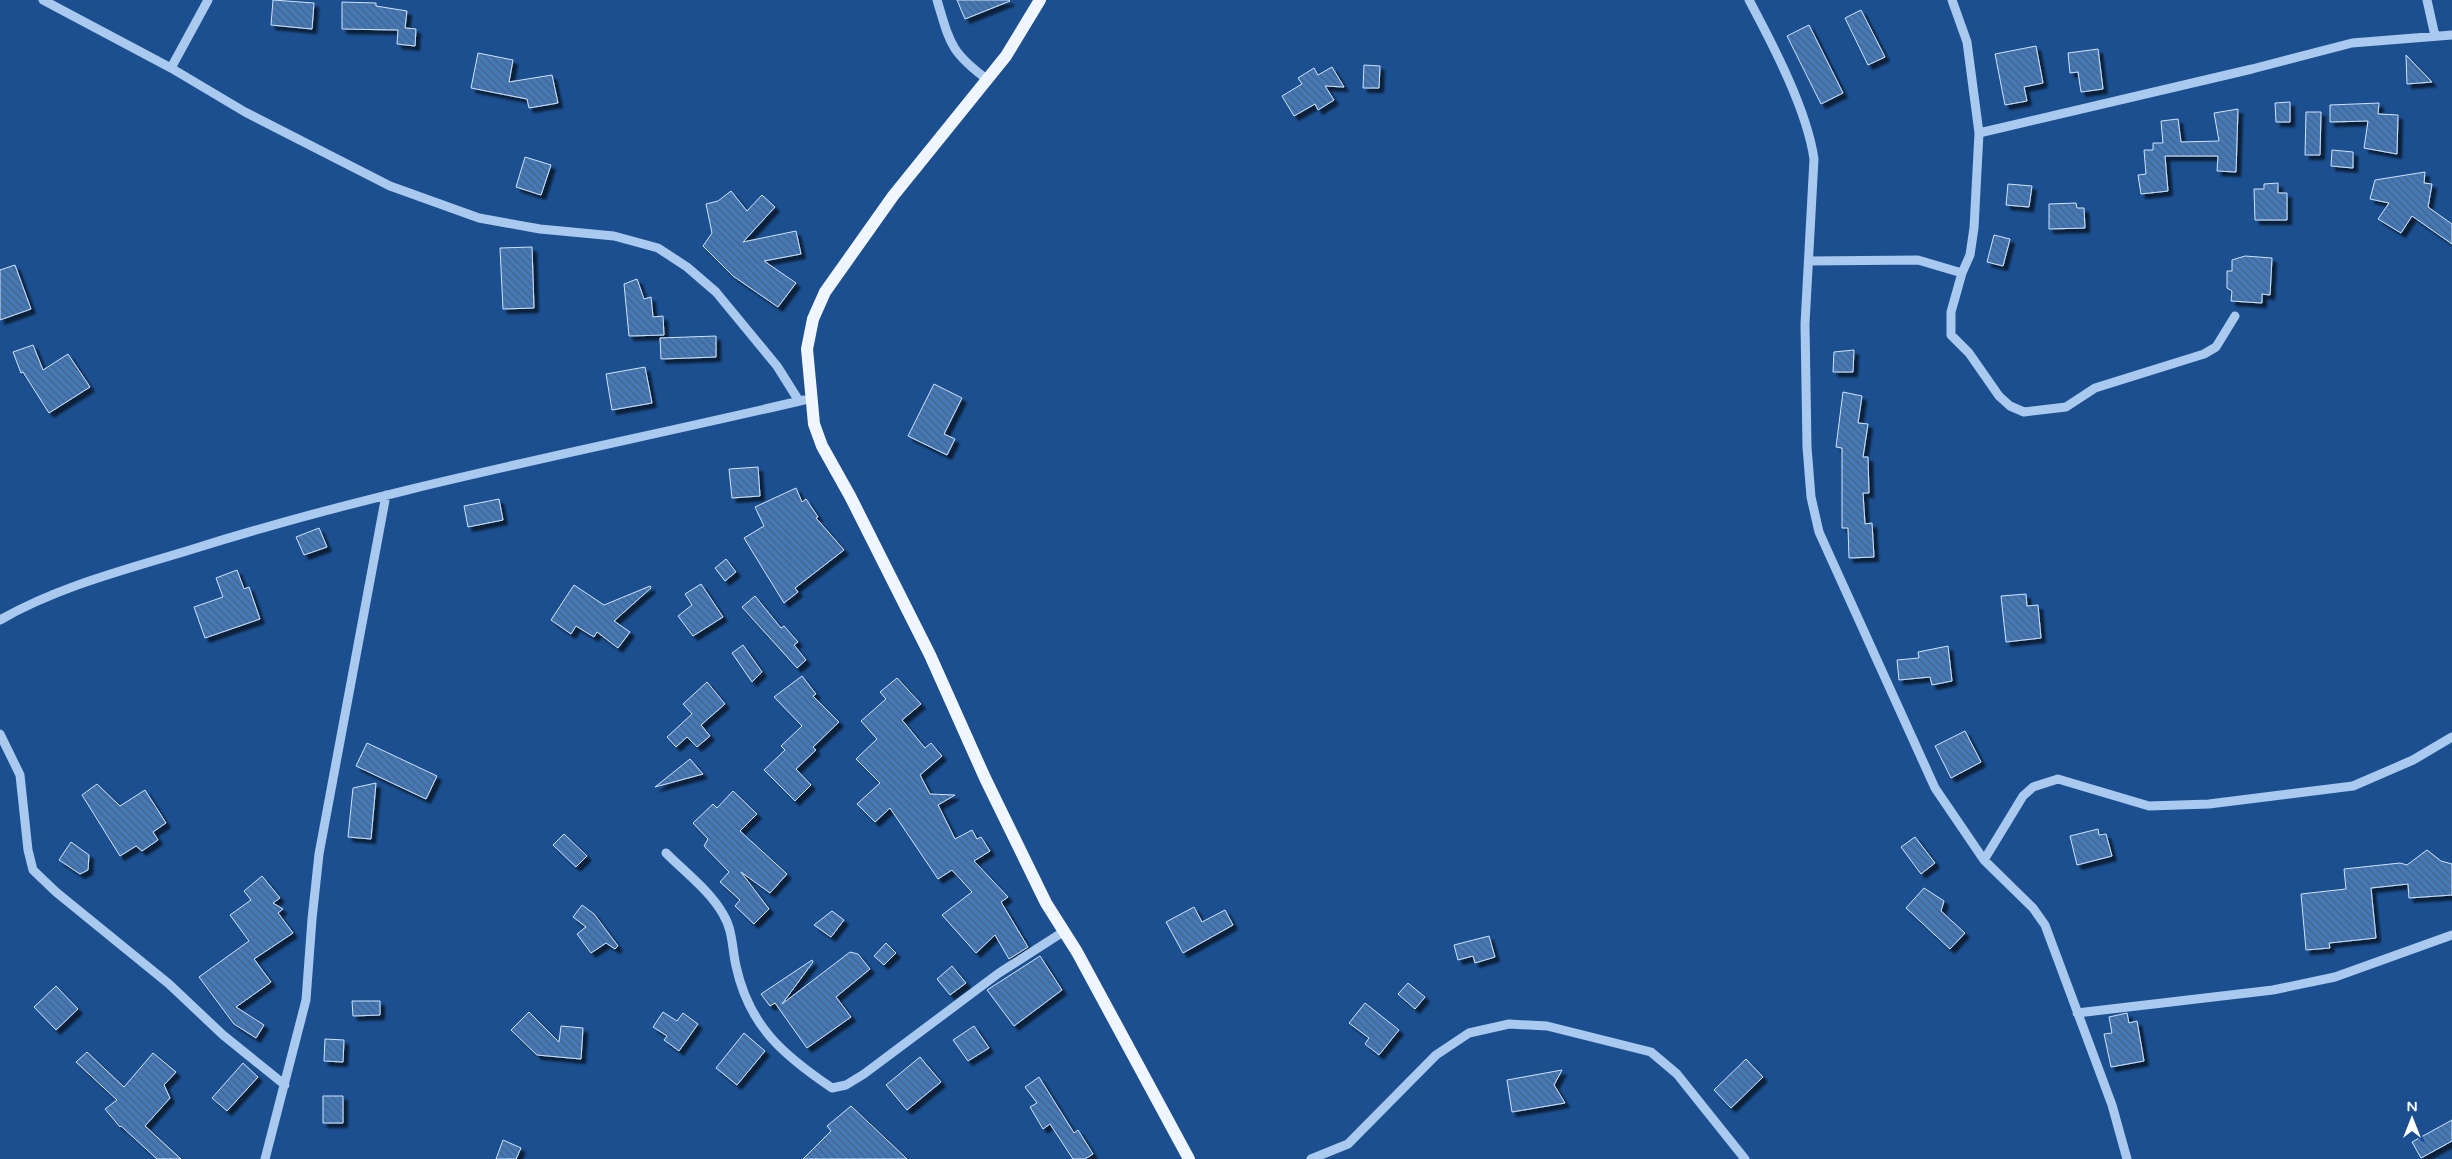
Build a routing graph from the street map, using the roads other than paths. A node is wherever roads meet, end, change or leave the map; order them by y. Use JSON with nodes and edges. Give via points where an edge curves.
{"nodes":[{"id":1,"x":43,"y":0,"type":"edge"},
{"id":2,"x":208,"y":0,"type":"edge"},
{"id":3,"x":937,"y":0,"type":"edge"},
{"id":4,"x":1040,"y":0,"type":"edge"},
{"id":5,"x":1749,"y":0,"type":"edge"},
{"id":6,"x":1952,"y":0,"type":"edge"},
{"id":7,"x":2427,"y":0,"type":"edge"},
{"id":8,"x":2452,"y":35,"type":"edge"},
{"id":9,"x":2435,"y":36,"type":"junction"},
{"id":10,"x":171,"y":68,"type":"junction"},
{"id":11,"x":988,"y":80,"type":"junction"},
{"id":12,"x":1979,"y":133,"type":"junction"},
{"id":13,"x":1809,"y":261,"type":"junction"},
{"id":14,"x":1962,"y":273,"type":"junction"},
{"id":15,"x":2235,"y":316,"type":"dead end"},
{"id":16,"x":812,"y":398,"type":"junction"},
{"id":17,"x":799,"y":401,"type":"junction"},
{"id":18,"x":386,"y":494,"type":"junction"},
{"id":19,"x":0,"y":620,"type":"edge"},
{"id":20,"x":0,"y":734,"type":"edge"},
{"id":21,"x":2452,"y":737,"type":"edge"},
{"id":22,"x":666,"y":853,"type":"dead end"},
{"id":23,"x":1984,"y":860,"type":"junction"},
{"id":24,"x":1063,"y":932,"type":"junction"},
{"id":25,"x":2452,"y":935,"type":"edge"},
{"id":26,"x":2076,"y":1013,"type":"junction"},
{"id":27,"x":285,"y":1084,"type":"junction"},
{"id":28,"x":265,"y":1159,"type":"edge"},
{"id":29,"x":1189,"y":1159,"type":"edge"},
{"id":30,"x":1311,"y":1159,"type":"edge"},
{"id":31,"x":1745,"y":1159,"type":"edge"},
{"id":32,"x":2127,"y":1159,"type":"edge"}],
"edges":[{"from":1,"to":10,"type":"street"},
{"from":2,"to":10,"type":"street"},
{"from":3,"to":11,"type":"street","via":[[951,44],[966,64]]},
{"from":4,"to":11,"type":"main road"},
{"from":5,"to":13,"type":"street","via":[[1799,105],[1812,141]]},
{"from":6,"to":12,"type":"street","via":[[1967,42]]},
{"from":7,"to":9,"type":"street"},
{"from":8,"to":9,"type":"street"},
{"from":9,"to":12,"type":"street","via":[[2352,43]]},
{"from":10,"to":17,"type":"street","via":[[245,112],[390,186],[479,218],[540,229],[614,236],[658,248],[716,292],[777,366]]},
{"from":11,"to":16,"type":"main road","via":[[893,196],[824,292],[806,349]]},
{"from":12,"to":14,"type":"street","via":[[1974,228],[1970,255]]},
{"from":13,"to":14,"type":"street","via":[[1918,260]]},
{"from":13,"to":23,"type":"street","via":[[1805,324],[1807,448],[1811,497],[1820,532],[1935,788]]},
{"from":14,"to":15,"type":"street","via":[[1951,312],[1951,335],[1969,353],[1999,396],[2024,412],[2066,406],[2095,388],[2204,354],[2216,347]]},
{"from":16,"to":17,"type":"street"},
{"from":16,"to":24,"type":"main road","via":[[814,424],[822,446],[926,646],[985,778]]},
{"from":17,"to":18,"type":"street"},
{"from":18,"to":19,"type":"street","via":[[121,571],[63,591]]},
{"from":18,"to":27,"type":"street","via":[[319,854],[306,1000]]},
{"from":20,"to":27,"type":"street","via":[[20,775],[33,870],[169,984],[223,1035]]},
{"from":21,"to":23,"type":"street","via":[[2413,760],[2353,786],[2209,804],[2149,806],[2058,779],[2034,787],[2023,796]]},
{"from":22,"to":24,"type":"street","via":[[724,915],[732,938],[736,967],[750,1006],[768,1036],[796,1064],[832,1088],[846,1085],[864,1074],[999,973]]},
{"from":23,"to":26,"type":"street","via":[[2034,908],[2045,926]]},
{"from":24,"to":29,"type":"main road","via":[[1077,952]]},
{"from":25,"to":26,"type":"street","via":[[2335,977],[2282,988]]},
{"from":26,"to":32,"type":"street","via":[[2112,1104]]},
{"from":27,"to":28,"type":"street"},
{"from":30,"to":31,"type":"street","via":[[1348,1144],[1436,1055],[1469,1033],[1509,1024],[1547,1026],[1651,1052],[1677,1074]]}]}
